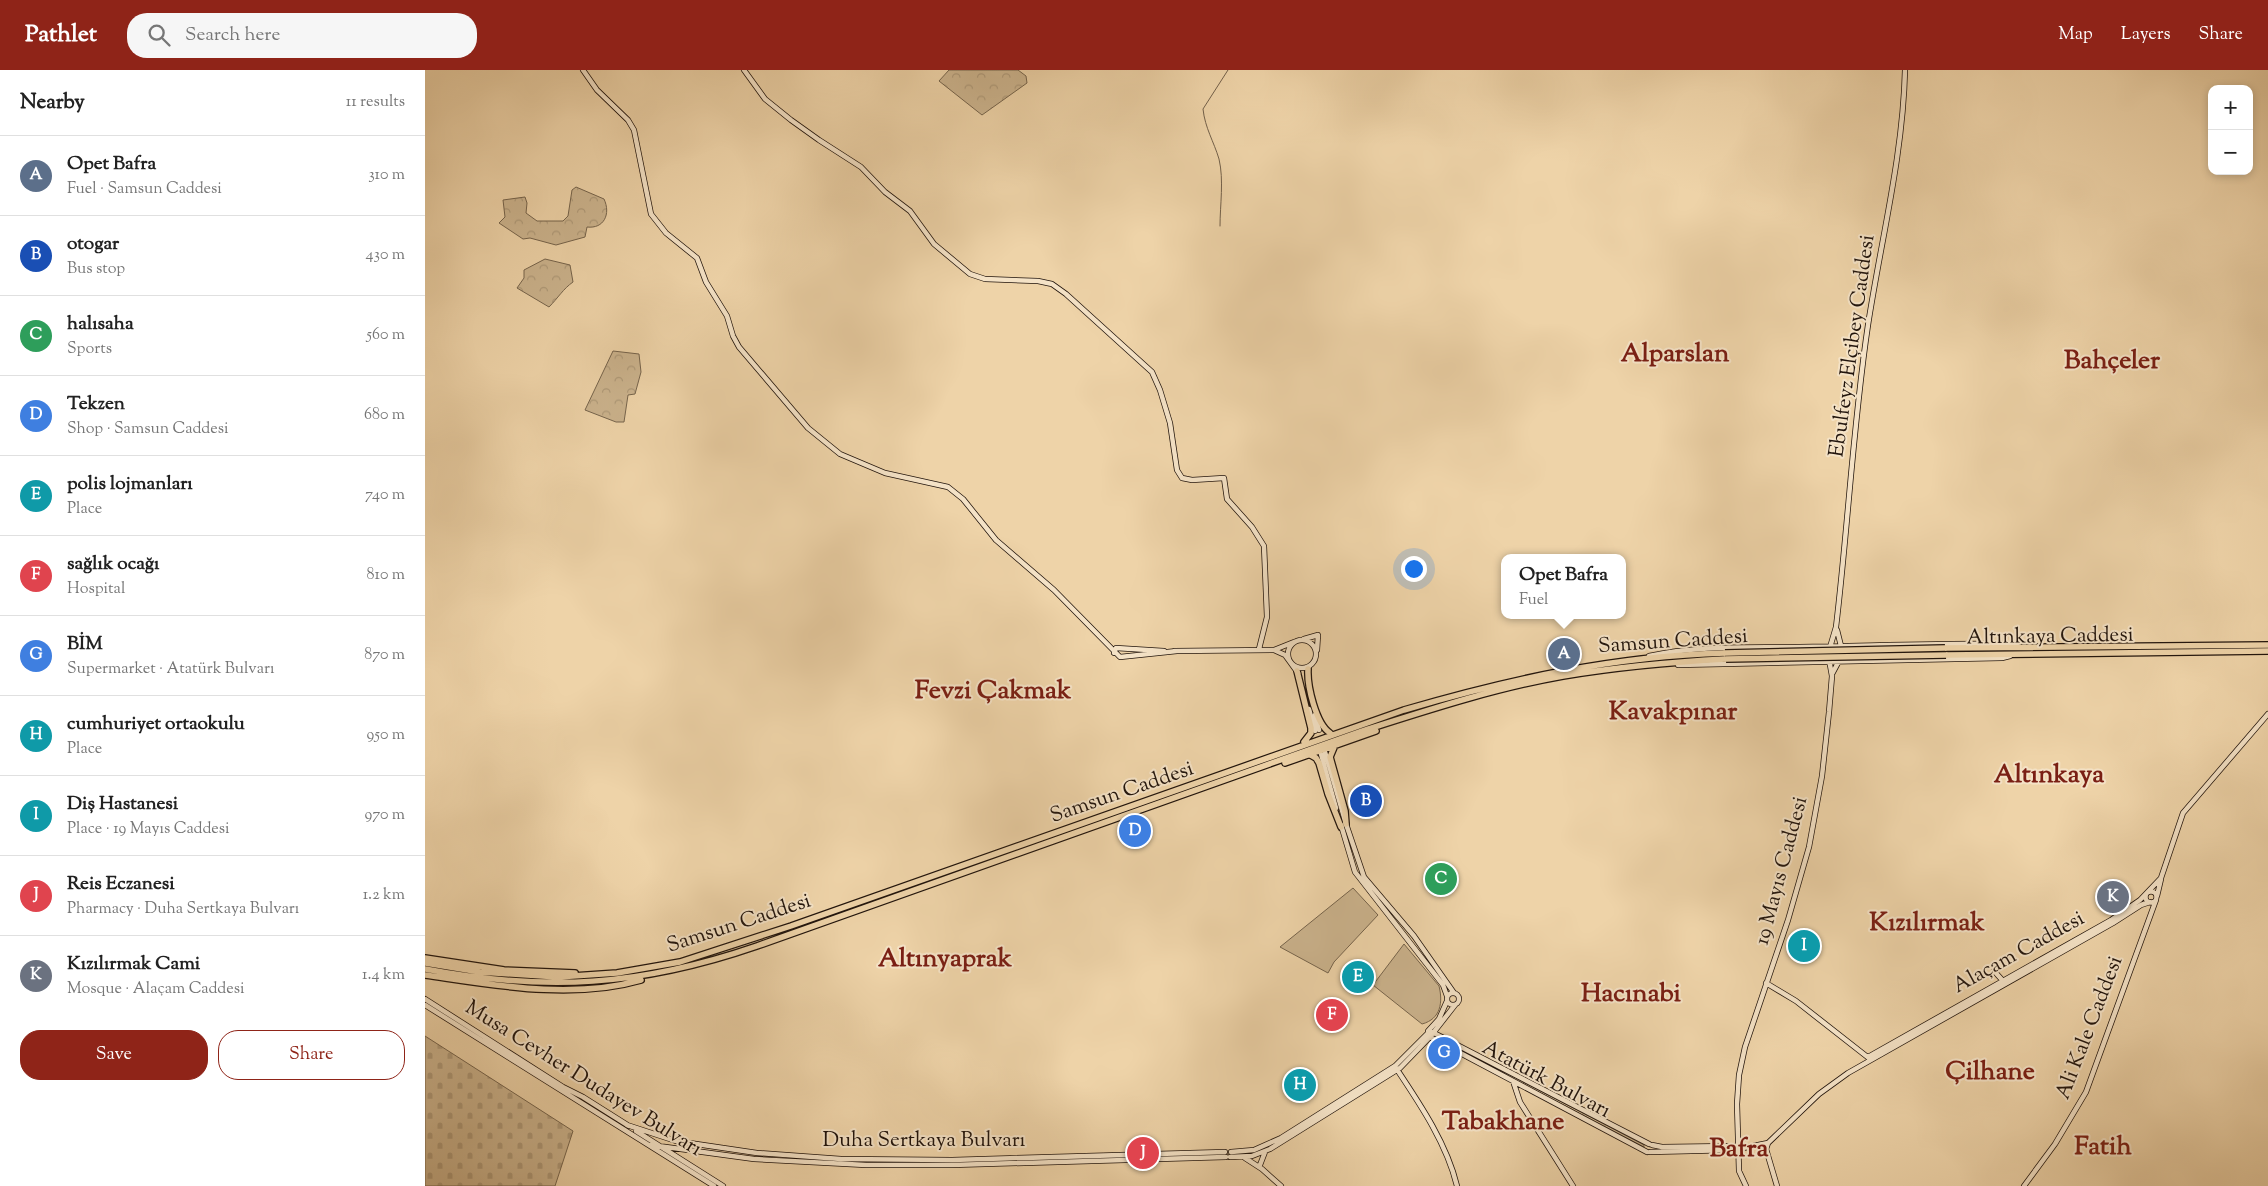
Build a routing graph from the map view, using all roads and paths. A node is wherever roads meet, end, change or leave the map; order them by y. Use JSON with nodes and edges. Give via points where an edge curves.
{"nodes":[{"id":1,"x":583,"y":70,"type":"edge"},
{"id":2,"x":744,"y":70,"type":"edge"},
{"id":3,"x":1905,"y":70,"type":"edge"},
{"id":4,"x":1836,"y":627,"type":"junction"},
{"id":5,"x":1298,"y":641,"type":"junction"},
{"id":6,"x":2268,"y":644,"type":"edge"},
{"id":7,"x":1841,"y":646,"type":"junction"},
{"id":8,"x":2021,"y":648,"type":"junction"},
{"id":9,"x":1259,"y":649,"type":"junction"},
{"id":10,"x":1274,"y":650,"type":"junction"},
{"id":11,"x":1177,"y":651,"type":"junction"},
{"id":12,"x":2268,"y":651,"type":"edge"},
{"id":13,"x":1946,"y":652,"type":"junction"},
{"id":14,"x":1114,"y":654,"type":"junction"},
{"id":15,"x":1841,"y":654,"type":"joint"},
{"id":16,"x":1832,"y":655,"type":"junction"},
{"id":17,"x":2015,"y":655,"type":"junction"},
{"id":18,"x":1316,"y":656,"type":"junction"},
{"id":19,"x":1725,"y":656,"type":"junction"},
{"id":20,"x":1639,"y":658,"type":"junction"},
{"id":21,"x":1291,"y":663,"type":"junction"},
{"id":22,"x":1652,"y":664,"type":"junction"},
{"id":23,"x":1310,"y":667,"type":"junction"},
{"id":24,"x":1297,"y":671,"type":"junction"},
{"id":25,"x":1832,"y":676,"type":"junction"},
{"id":26,"x":1406,"y":714,"type":"junction"},
{"id":27,"x":2268,"y":714,"type":"edge"},
{"id":28,"x":1330,"y":733,"type":"junction"},
{"id":29,"x":1304,"y":742,"type":"junction"},
{"id":30,"x":1335,"y":745,"type":"junction"},
{"id":31,"x":1323,"y":753,"type":"dead end"},
{"id":32,"x":1309,"y":754,"type":"junction"},
{"id":33,"x":1229,"y":775,"type":"junction"},
{"id":34,"x":1343,"y":826,"type":"junction"},
{"id":35,"x":2161,"y":878,"type":"junction"},
{"id":36,"x":2148,"y":893,"type":"junction"},
{"id":37,"x":2156,"y":899,"type":"junction"},
{"id":38,"x":2150,"y":902,"type":"junction"},
{"id":39,"x":2101,"y":928,"type":"junction"},
{"id":40,"x":425,"y":958,"type":"edge"},
{"id":41,"x":425,"y":963,"type":"edge"},
{"id":42,"x":425,"y":969,"type":"edge"},
{"id":43,"x":642,"y":969,"type":"junction"},
{"id":44,"x":1994,"y":971,"type":"dead end"},
{"id":45,"x":667,"y":972,"type":"junction"},
{"id":46,"x":425,"y":975,"type":"edge"},
{"id":47,"x":2004,"y":981,"type":"junction"},
{"id":48,"x":1767,"y":983,"type":"junction"},
{"id":49,"x":1454,"y":993,"type":"junction"},
{"id":50,"x":425,"y":999,"type":"edge"},
{"id":51,"x":1447,"y":999,"type":"junction"},
{"id":52,"x":1455,"y":1005,"type":"junction"},
{"id":53,"x":425,"y":1006,"type":"edge"},
{"id":54,"x":1428,"y":1031,"type":"junction"},
{"id":55,"x":1434,"y":1032,"type":"junction"},
{"id":56,"x":1430,"y":1037,"type":"junction"},
{"id":57,"x":1870,"y":1058,"type":"junction"},
{"id":58,"x":1396,"y":1068,"type":"junction"},
{"id":59,"x":1515,"y":1075,"type":"junction"},
{"id":60,"x":1513,"y":1081,"type":"junction"},
{"id":61,"x":1368,"y":1087,"type":"junction"},
{"id":62,"x":627,"y":1125,"type":"junction"},
{"id":63,"x":1768,"y":1143,"type":"junction"},
{"id":64,"x":651,"y":1145,"type":"junction"},
{"id":65,"x":659,"y":1145,"type":"junction"},
{"id":66,"x":1650,"y":1145,"type":"junction"},
{"id":67,"x":1739,"y":1148,"type":"junction"},
{"id":68,"x":722,"y":1151,"type":"junction"},
{"id":69,"x":1247,"y":1152,"type":"junction"},
{"id":70,"x":1265,"y":1152,"type":"junction"},
{"id":71,"x":1649,"y":1152,"type":"junction"},
{"id":72,"x":1228,"y":1154,"type":"junction"},
{"id":73,"x":793,"y":1156,"type":"junction"},
{"id":74,"x":1253,"y":1156,"type":"junction"},
{"id":75,"x":1243,"y":1158,"type":"junction"},
{"id":76,"x":793,"y":1162,"type":"junction"},
{"id":77,"x":1261,"y":1167,"type":"junction"},
{"id":78,"x":715,"y":1186,"type":"edge"},
{"id":79,"x":723,"y":1186,"type":"edge"},
{"id":80,"x":1281,"y":1186,"type":"edge"},
{"id":81,"x":1457,"y":1186,"type":"edge"},
{"id":82,"x":1573,"y":1186,"type":"edge"},
{"id":83,"x":1746,"y":1186,"type":"edge"},
{"id":84,"x":1777,"y":1186,"type":"edge"},
{"id":85,"x":2024,"y":1186,"type":"edge"}],
"edges":[{"from":1,"to":14,"type":"main road","via":[[634,130],[647,198],[658,226],[697,258],[705,282],[727,316],[739,347],[808,428],[840,454],[885,473],[948,487],[963,499],[996,540],[1078,614]]},
{"from":2,"to":9,"type":"main road","via":[[765,98],[791,120],[861,166],[885,192],[910,211],[934,244],[970,274],[985,279],[1052,284],[1152,372],[1170,423],[1177,470],[1183,478],[1191,480],[1224,478],[1227,499],[1264,546],[1267,617]]},
{"from":3,"to":4,"type":"main road","name":"Ebulfeyz Elçibey Caddesi","via":[[1897,159],[1864,354]]},
{"from":4,"to":7,"type":"main road","name":"Ebulfeyz Elçibey Caddesi"},
{"from":4,"to":16,"type":"main road","name":"Ebulfeyz Elçibey Caddesi"},
{"from":5,"to":10,"type":"main road"},
{"from":5,"to":18,"type":"main road","via":[[1311,643]]},
{"from":5,"to":18,"type":"main road","via":[[1318,635]]},
{"from":5,"to":21,"type":"main road","via":[[1289,650]]},
{"from":6,"to":8,"type":"highway","name":"Altınkaya Caddesi"},
{"from":7,"to":8,"type":"main road","via":[[2013,644]]},
{"from":7,"to":15,"type":"main road","name":"Ebulfeyz Elçibey Caddesi"},
{"from":7,"to":16,"type":"main road"},
{"from":8,"to":13,"type":"highway","name":"Altınkaya Caddesi"},
{"from":9,"to":10,"type":"main road"},
{"from":9,"to":11,"type":"main road"},
{"from":10,"to":21,"type":"main road"},
{"from":11,"to":14,"type":"main road","via":[[1125,658]]},
{"from":11,"to":14,"type":"main road","via":[[1116,648]]},
{"from":12,"to":17,"type":"highway","name":"Altınkaya Caddesi"},
{"from":13,"to":16,"type":"highway","name":"Altınkaya Caddesi","bridge":true},
{"from":13,"to":17,"type":"highway","name":"Altınkaya Caddesi"},
{"from":15,"to":16,"type":"main road","name":"19 Mayıs Caddesi"},
{"from":16,"to":17,"type":"main road","via":[[2002,658]]},
{"from":16,"to":19,"type":"highway","name":"Samsun Caddesi","bridge":true},
{"from":16,"to":20,"type":"main road","via":[[1686,650]]},
{"from":16,"to":22,"type":"main road"},
{"from":16,"to":25,"type":"main road","name":"19 Mayıs Caddesi"},
{"from":16,"to":25,"type":"main road","name":"19 Mayıs Caddesi"},
{"from":18,"to":23,"type":"main road"},
{"from":19,"to":20,"type":"highway","name":"Samsun Caddesi"},
{"from":19,"to":22,"type":"highway","name":"Samsun Caddesi"},
{"from":20,"to":26,"type":"highway","name":"Samsun Caddesi","via":[[1530,676],[1470,691]]},
{"from":21,"to":23,"type":"main road","via":[[1299,668]]},
{"from":21,"to":24,"type":"main road"},
{"from":22,"to":26,"type":"highway","name":"Samsun Caddesi","via":[[1544,680]]},
{"from":23,"to":24,"type":"main road","via":[[1305,679],[1317,731]]},
{"from":23,"to":28,"type":"highway","via":[[1308,678],[1321,725]]},
{"from":24,"to":29,"type":"highway","via":[[1311,728]]},
{"from":25,"to":48,"type":"main road","name":"19 Mayıs Caddesi","via":[[1822,776],[1809,847]]},
{"from":26,"to":28,"type":"highway","via":[[1392,711]]},
{"from":26,"to":30,"type":"highway","via":[[1402,722]]},
{"from":26,"to":33,"type":"highway","name":"Samsun Caddesi"},
{"from":27,"to":35,"type":"main road","name":"Alaçam Caddesi","via":[[2183,813]]},
{"from":28,"to":29,"type":"highway"},
{"from":29,"to":33,"type":"highway","via":[[1242,763]]},
{"from":30,"to":32,"type":"highway"},
{"from":30,"to":34,"type":"highway","via":[[1330,757],[1345,811]]},
{"from":31,"to":34,"type":"main road"},
{"from":32,"to":33,"type":"highway","via":[[1244,777]]},
{"from":32,"to":34,"type":"highway","via":[[1319,763],[1327,794]]},
{"from":33,"to":43,"type":"highway","name":"Samsun Caddesi","via":[[721,950]]},
{"from":33,"to":45,"type":"highway","name":"Samsun Caddesi","via":[[1187,795],[749,949]]},
{"from":34,"to":49,"type":"main road","via":[[1364,877],[1414,936]]},
{"from":34,"to":51,"type":"main road","via":[[1355,872],[1443,985]]},
{"from":35,"to":36,"type":"main road","name":"Alaçam Caddesi"},
{"from":35,"to":37,"type":"main road","name":"Ali Kale Caddesi"},
{"from":36,"to":37,"type":"main road","via":[[2154,892]]},
{"from":36,"to":38,"type":"main road","via":[[2146,898]]},
{"from":36,"to":39,"type":"main road","name":"Alaçam Caddesi"},
{"from":37,"to":38,"type":"main road","name":"Alaçam Caddesi"},
{"from":37,"to":85,"type":"main road","name":"Ali Kale Caddesi","via":[[2086,1092],[2055,1144]]},
{"from":38,"to":39,"type":"main road","name":"Alaçam Caddesi"},
{"from":39,"to":47,"type":"main road","name":"Alaçam Caddesi"},
{"from":40,"to":43,"type":"highway","via":[[537,972]]},
{"from":41,"to":43,"type":"highway","name":"Samsun Caddesi","via":[[521,976],[577,976]]},
{"from":42,"to":45,"type":"highway","name":"Samsun Caddesi","via":[[487,980],[555,984],[604,982]]},
{"from":44,"to":47,"type":"main road"},
{"from":45,"to":46,"type":"highway","via":[[619,986],[598,988],[479,985]]},
{"from":47,"to":57,"type":"main road","name":"Alaçam Caddesi"},
{"from":48,"to":57,"type":"main road","via":[[1796,1001]]},
{"from":48,"to":67,"type":"main road","name":"19 Mayıs Caddesi","via":[[1740,1065],[1737,1104]]},
{"from":49,"to":51,"type":"main road"},
{"from":49,"to":52,"type":"main road","via":[[1459,999]]},
{"from":50,"to":62,"type":"main road","name":"Musa Cevher Dudayev Bulvarı"},
{"from":51,"to":52,"type":"main road","via":[[1448,1004]]},
{"from":51,"to":54,"type":"main road","via":[[1439,1019]]},
{"from":52,"to":55,"type":"main road"},
{"from":53,"to":64,"type":"main road","name":"Musa Cevher Dudayev Bulvarı"},
{"from":54,"to":55,"type":"main road"},
{"from":54,"to":56,"type":"main road"},
{"from":54,"to":58,"type":"main road"},
{"from":55,"to":56,"type":"main road"},
{"from":55,"to":59,"type":"main road"},
{"from":56,"to":58,"type":"main road"},
{"from":56,"to":60,"type":"main road","name":"Atatürk Bulvarı"},
{"from":57,"to":63,"type":"main road","name":"Alaçam Caddesi","via":[[1825,1089]]},
{"from":58,"to":61,"type":"main road"},
{"from":58,"to":81,"type":"main road","via":[[1437,1135]]},
{"from":59,"to":60,"type":"main road"},
{"from":59,"to":66,"type":"main road"},
{"from":60,"to":71,"type":"main road","name":"Atatürk Bulvarı"},
{"from":60,"to":82,"type":"main road","via":[[1520,1102]]},
{"from":61,"to":69,"type":"main road","name":"Duha Sertkaya Bulvarı","via":[[1281,1138]]},
{"from":61,"to":70,"type":"main road","via":[[1365,1092]]},
{"from":62,"to":65,"type":"main road","name":"Musa Cevher Dudayev Bulvarı"},
{"from":62,"to":68,"type":"main road","name":"Duha Sertkaya Bulvarı","via":[[666,1139]]},
{"from":63,"to":67,"type":"main road"},
{"from":63,"to":84,"type":"main road","via":[[1766,1149]]},
{"from":64,"to":65,"type":"main road","name":"Duha Sertkaya Bulvarı"},
{"from":64,"to":78,"type":"main road","name":"Musa Cevher Dudayev Bulvarı"},
{"from":65,"to":68,"type":"main road","name":"Duha Sertkaya Bulvarı"},
{"from":65,"to":79,"type":"main road","name":"Musa Cevher Dudayev Bulvarı"},
{"from":66,"to":67,"type":"main road"},
{"from":66,"to":71,"type":"main road","via":[[1645,1147]]},
{"from":67,"to":71,"type":"main road"},
{"from":67,"to":83,"type":"main road","name":"19 Mayıs Caddesi","via":[[1739,1171]]},
{"from":68,"to":73,"type":"main road","name":"Duha Sertkaya Bulvarı"},
{"from":68,"to":76,"type":"main road","name":"Duha Sertkaya Bulvarı"},
{"from":69,"to":72,"type":"main road","name":"Duha Sertkaya Bulvarı"},
{"from":69,"to":74,"type":"main road"},
{"from":70,"to":74,"type":"main road"},
{"from":70,"to":77,"type":"main road"},
{"from":72,"to":73,"type":"main road","name":"Duha Sertkaya Bulvarı","via":[[952,1160]]},
{"from":72,"to":75,"type":"main road"},
{"from":72,"to":76,"type":"main road","name":"Duha Sertkaya Bulvarı","via":[[952,1165]]},
{"from":73,"to":76,"type":"main road"},
{"from":74,"to":75,"type":"main road"},
{"from":74,"to":77,"type":"main road"},
{"from":75,"to":77,"type":"main road"},
{"from":77,"to":80,"type":"main road"}]}
